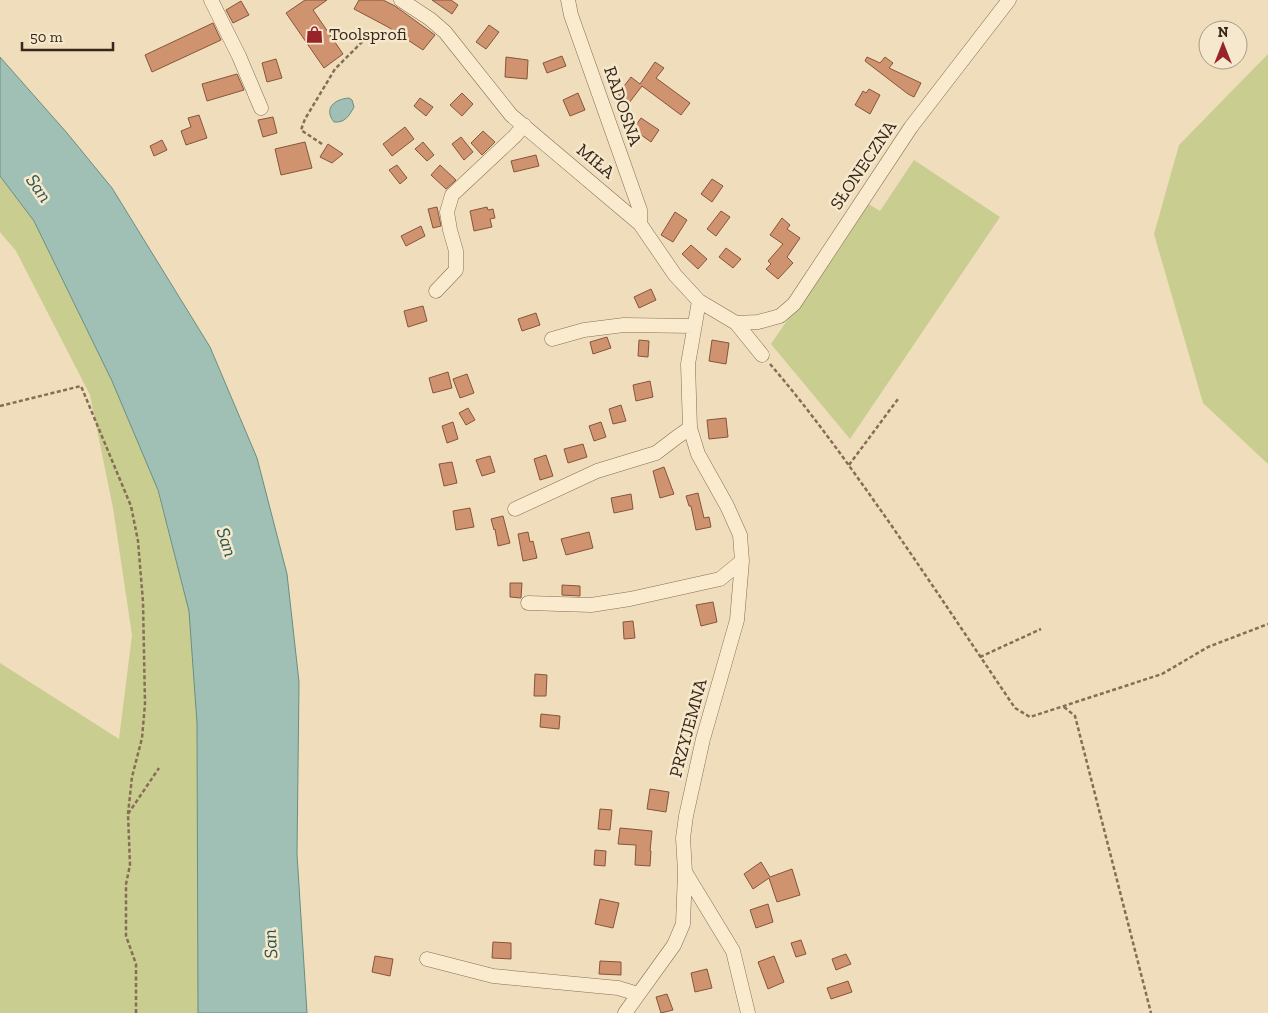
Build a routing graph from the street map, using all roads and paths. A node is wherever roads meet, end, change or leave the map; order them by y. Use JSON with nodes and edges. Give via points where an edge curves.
{"nodes":[{"id":1,"x":211,"y":0,"type":"edge"},
{"id":2,"x":401,"y":0,"type":"edge"},
{"id":3,"x":568,"y":0,"type":"edge"},
{"id":4,"x":1009,"y":0,"type":"edge"},
{"id":5,"x":367,"y":37,"type":"dead end"},
{"id":6,"x":261,"y":108,"type":"dead end"},
{"id":7,"x":524,"y":125,"type":"junction"},
{"id":8,"x":322,"y":144,"type":"dead end"},
{"id":9,"x":640,"y":224,"type":"junction"},
{"id":10,"x":436,"y":291,"type":"dead end"},
{"id":11,"x":699,"y":301,"type":"junction"},
{"id":12,"x":736,"y":323,"type":"junction"},
{"id":13,"x":694,"y":326,"type":"junction"},
{"id":14,"x":552,"y":338,"type":"dead end"},
{"id":15,"x":762,"y":355,"type":"joint"},
{"id":16,"x":898,"y":399,"type":"dead end"},
{"id":17,"x":0,"y":406,"type":"edge"},
{"id":18,"x":690,"y":428,"type":"junction"},
{"id":19,"x":666,"y":446,"type":"junction"},
{"id":20,"x":695,"y":447,"type":"junction"},
{"id":21,"x":849,"y":465,"type":"junction"},
{"id":22,"x":515,"y":510,"type":"dead end"},
{"id":23,"x":742,"y":561,"type":"junction"},
{"id":24,"x":528,"y":603,"type":"dead end"},
{"id":25,"x":1268,"y":624,"type":"edge"},
{"id":26,"x":1041,"y":629,"type":"dead end"},
{"id":27,"x":980,"y":657,"type":"junction"},
{"id":28,"x":1064,"y":707,"type":"junction"},
{"id":29,"x":159,"y":768,"type":"dead end"},
{"id":30,"x":128,"y":814,"type":"junction"},
{"id":31,"x":685,"y":872,"type":"junction"},
{"id":32,"x":427,"y":959,"type":"dead end"},
{"id":33,"x":638,"y":994,"type":"junction"},
{"id":34,"x":136,"y":1013,"type":"edge"},
{"id":35,"x":625,"y":1013,"type":"edge"},
{"id":36,"x":748,"y":1013,"type":"edge"},
{"id":37,"x":1151,"y":1013,"type":"edge"}],
"edges":[{"from":1,"to":6,"type":"street"},
{"from":2,"to":7,"type":"street","name":"MIŁA","via":[[445,32],[511,115]]},
{"from":3,"to":9,"type":"street","name":"RADOSNA","via":[[640,210]]},
{"from":4,"to":12,"type":"street","name":"SŁONECZNA","via":[[911,127],[794,304],[780,316]]},
{"from":5,"to":8,"type":"path","via":[[336,69],[305,119],[301,130]]},
{"from":7,"to":9,"type":"street","name":"MIŁA"},
{"from":7,"to":10,"type":"street","via":[[452,195],[447,212],[456,251],[456,270]]},
{"from":9,"to":11,"type":"street","name":"MIŁA","via":[[675,274]]},
{"from":11,"to":12,"type":"street","name":"MIŁA"},
{"from":11,"to":13,"type":"street","name":"PRZYJEMNA"},
{"from":12,"to":15,"type":"street","name":"MIŁA"},
{"from":13,"to":14,"type":"street","via":[[624,325]]},
{"from":13,"to":18,"type":"street","name":"PRZYJEMNA","via":[[688,364]]},
{"from":15,"to":21,"type":"path"},
{"from":16,"to":21,"type":"path"},
{"from":17,"to":30,"type":"path","via":[[81,386],[131,506],[138,541],[143,602],[145,704]]},
{"from":18,"to":19,"type":"street"},
{"from":18,"to":20,"type":"street","name":"PRZYJEMNA"},
{"from":19,"to":20,"type":"street"},
{"from":19,"to":22,"type":"street","via":[[656,453],[597,471]]},
{"from":20,"to":23,"type":"street","name":"PRZYJEMNA","via":[[740,535]]},
{"from":21,"to":27,"type":"path"},
{"from":23,"to":24,"type":"street","via":[[720,579],[630,599],[592,605]]},
{"from":23,"to":31,"type":"street","name":"PRZYJEMNA","via":[[737,620],[703,738],[686,816],[683,838]]},
{"from":25,"to":28,"type":"path","via":[[1208,647],[1162,674]]},
{"from":26,"to":27,"type":"path"},
{"from":27,"to":28,"type":"path","via":[[1015,708],[1030,717]]},
{"from":28,"to":37,"type":"path","via":[[1075,716]]},
{"from":29,"to":30,"type":"path"},
{"from":30,"to":34,"type":"path","via":[[130,865],[126,884],[126,936],[136,964]]},
{"from":31,"to":33,"type":"street","name":"PRZYJEMNA","via":[[683,924],[674,945]]},
{"from":31,"to":36,"type":"street","via":[[733,951]]},
{"from":32,"to":33,"type":"street","via":[[493,976],[618,988]]},
{"from":33,"to":35,"type":"street","name":"PRZYJEMNA"}]}
